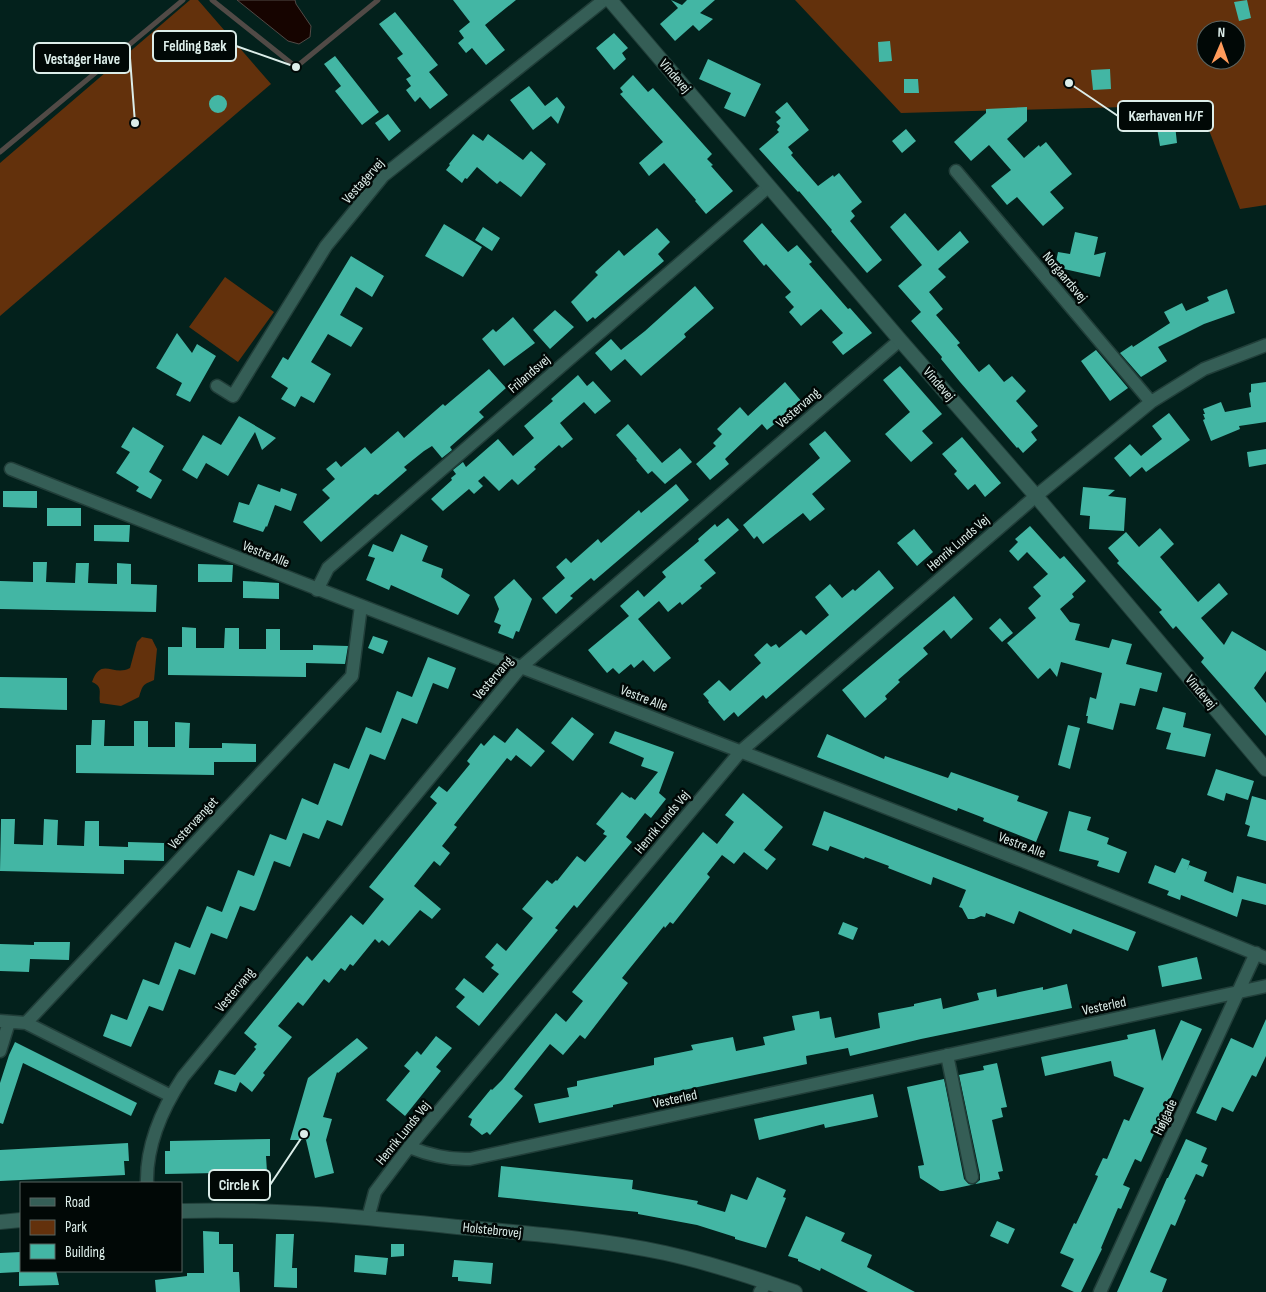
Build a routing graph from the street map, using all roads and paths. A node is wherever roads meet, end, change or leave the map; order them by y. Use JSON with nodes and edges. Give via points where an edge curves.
{"nodes":[{"id":1,"x":604,"y":0,"type":"edge"},
{"id":2,"x":610,"y":0,"type":"edge"},
{"id":3,"x":956,"y":171,"type":"dead end"},
{"id":4,"x":768,"y":187,"type":"junction"},
{"id":5,"x":900,"y":340,"type":"junction"},
{"id":6,"x":1266,"y":345,"type":"edge"},
{"id":7,"x":217,"y":386,"type":"dead end"},
{"id":8,"x":1151,"y":402,"type":"junction"},
{"id":9,"x":11,"y":469,"type":"dead end"},
{"id":10,"x":1036,"y":496,"type":"junction"},
{"id":11,"x":317,"y":590,"type":"junction"},
{"id":12,"x":361,"y":606,"type":"junction"},
{"id":13,"x":521,"y":667,"type":"junction"},
{"id":14,"x":741,"y":751,"type":"junction"},
{"id":15,"x":1266,"y":770,"type":"edge"},
{"id":16,"x":1261,"y":956,"type":"edge"},
{"id":17,"x":1266,"y":986,"type":"edge"},
{"id":18,"x":1239,"y":992,"type":"junction"},
{"id":19,"x":5,"y":1022,"type":"edge"},
{"id":20,"x":26,"y":1023,"type":"junction"},
{"id":21,"x":0,"y":1050,"type":"edge"},
{"id":22,"x":947,"y":1054,"type":"junction"},
{"id":23,"x":171,"y":1096,"type":"junction"},
{"id":24,"x":409,"y":1147,"type":"junction"},
{"id":25,"x":972,"y":1177,"type":"dead end"},
{"id":26,"x":147,"y":1182,"type":"edge"},
{"id":27,"x":182,"y":1211,"type":"edge"},
{"id":28,"x":368,"y":1218,"type":"junction"},
{"id":29,"x":20,"y":1220,"type":"edge"},
{"id":30,"x":0,"y":1222,"type":"edge"},
{"id":31,"x":764,"y":1287,"type":"edge"},
{"id":32,"x":795,"y":1292,"type":"edge"},
{"id":33,"x":1100,"y":1292,"type":"edge"}],
"edges":[{"from":1,"to":7,"type":"street","name":"Vestagervej","via":[[383,176],[326,246],[233,396]]},
{"from":2,"to":4,"type":"street","name":"Vindevej"},
{"from":3,"to":8,"type":"street","name":"Norgaardsvej"},
{"from":4,"to":5,"type":"street","name":"Vindevej"},
{"from":4,"to":11,"type":"street","name":"Frilandsvej","via":[[328,568]]},
{"from":5,"to":10,"type":"street","name":"Vindevej"},
{"from":5,"to":13,"type":"street","name":"Vestervang"},
{"from":6,"to":8,"type":"street","via":[[1204,369]]},
{"from":8,"to":10,"type":"street"},
{"from":9,"to":11,"type":"street","name":"Vestre Alle"},
{"from":10,"to":14,"type":"street","name":"Henrik Lunds Vej"},
{"from":10,"to":15,"type":"street","name":"Vindevej"},
{"from":11,"to":12,"type":"street","name":"Vestre Alle"},
{"from":12,"to":13,"type":"street","name":"Vestre Alle"},
{"from":12,"to":20,"type":"street","name":"Vestervænget","via":[[352,676]]},
{"from":13,"to":14,"type":"street","name":"Vestre Alle"},
{"from":13,"to":23,"type":"street","name":"Vestervang","via":[[183,1077]]},
{"from":14,"to":16,"type":"street","name":"Vestre Alle"},
{"from":14,"to":24,"type":"street","name":"Henrik Lunds Vej"},
{"from":16,"to":18,"type":"street","name":"Højgade"},
{"from":17,"to":18,"type":"street","name":"Vesterled"},
{"from":18,"to":22,"type":"street","name":"Vesterled"},
{"from":18,"to":33,"type":"street","name":"Højgade"},
{"from":19,"to":20,"type":"street"},
{"from":19,"to":21,"type":"street"},
{"from":20,"to":23,"type":"street"},
{"from":22,"to":24,"type":"street","name":"Vesterled","via":[[470,1159],[447,1159]]},
{"from":22,"to":25,"type":"street"},
{"from":23,"to":26,"type":"street","name":"Vestervang","via":[[149,1154]]},
{"from":24,"to":28,"type":"street","name":"Henrik Lunds Vej","via":[[375,1192]]},
{"from":27,"to":28,"type":"street","name":"Holstebrovej","via":[[258,1210]]},
{"from":28,"to":31,"type":"street","name":"Holstebrovej","via":[[590,1240],[713,1265]]},
{"from":29,"to":30,"type":"street"},
{"from":31,"to":32,"type":"street","name":"Holstebrovej"}]}
